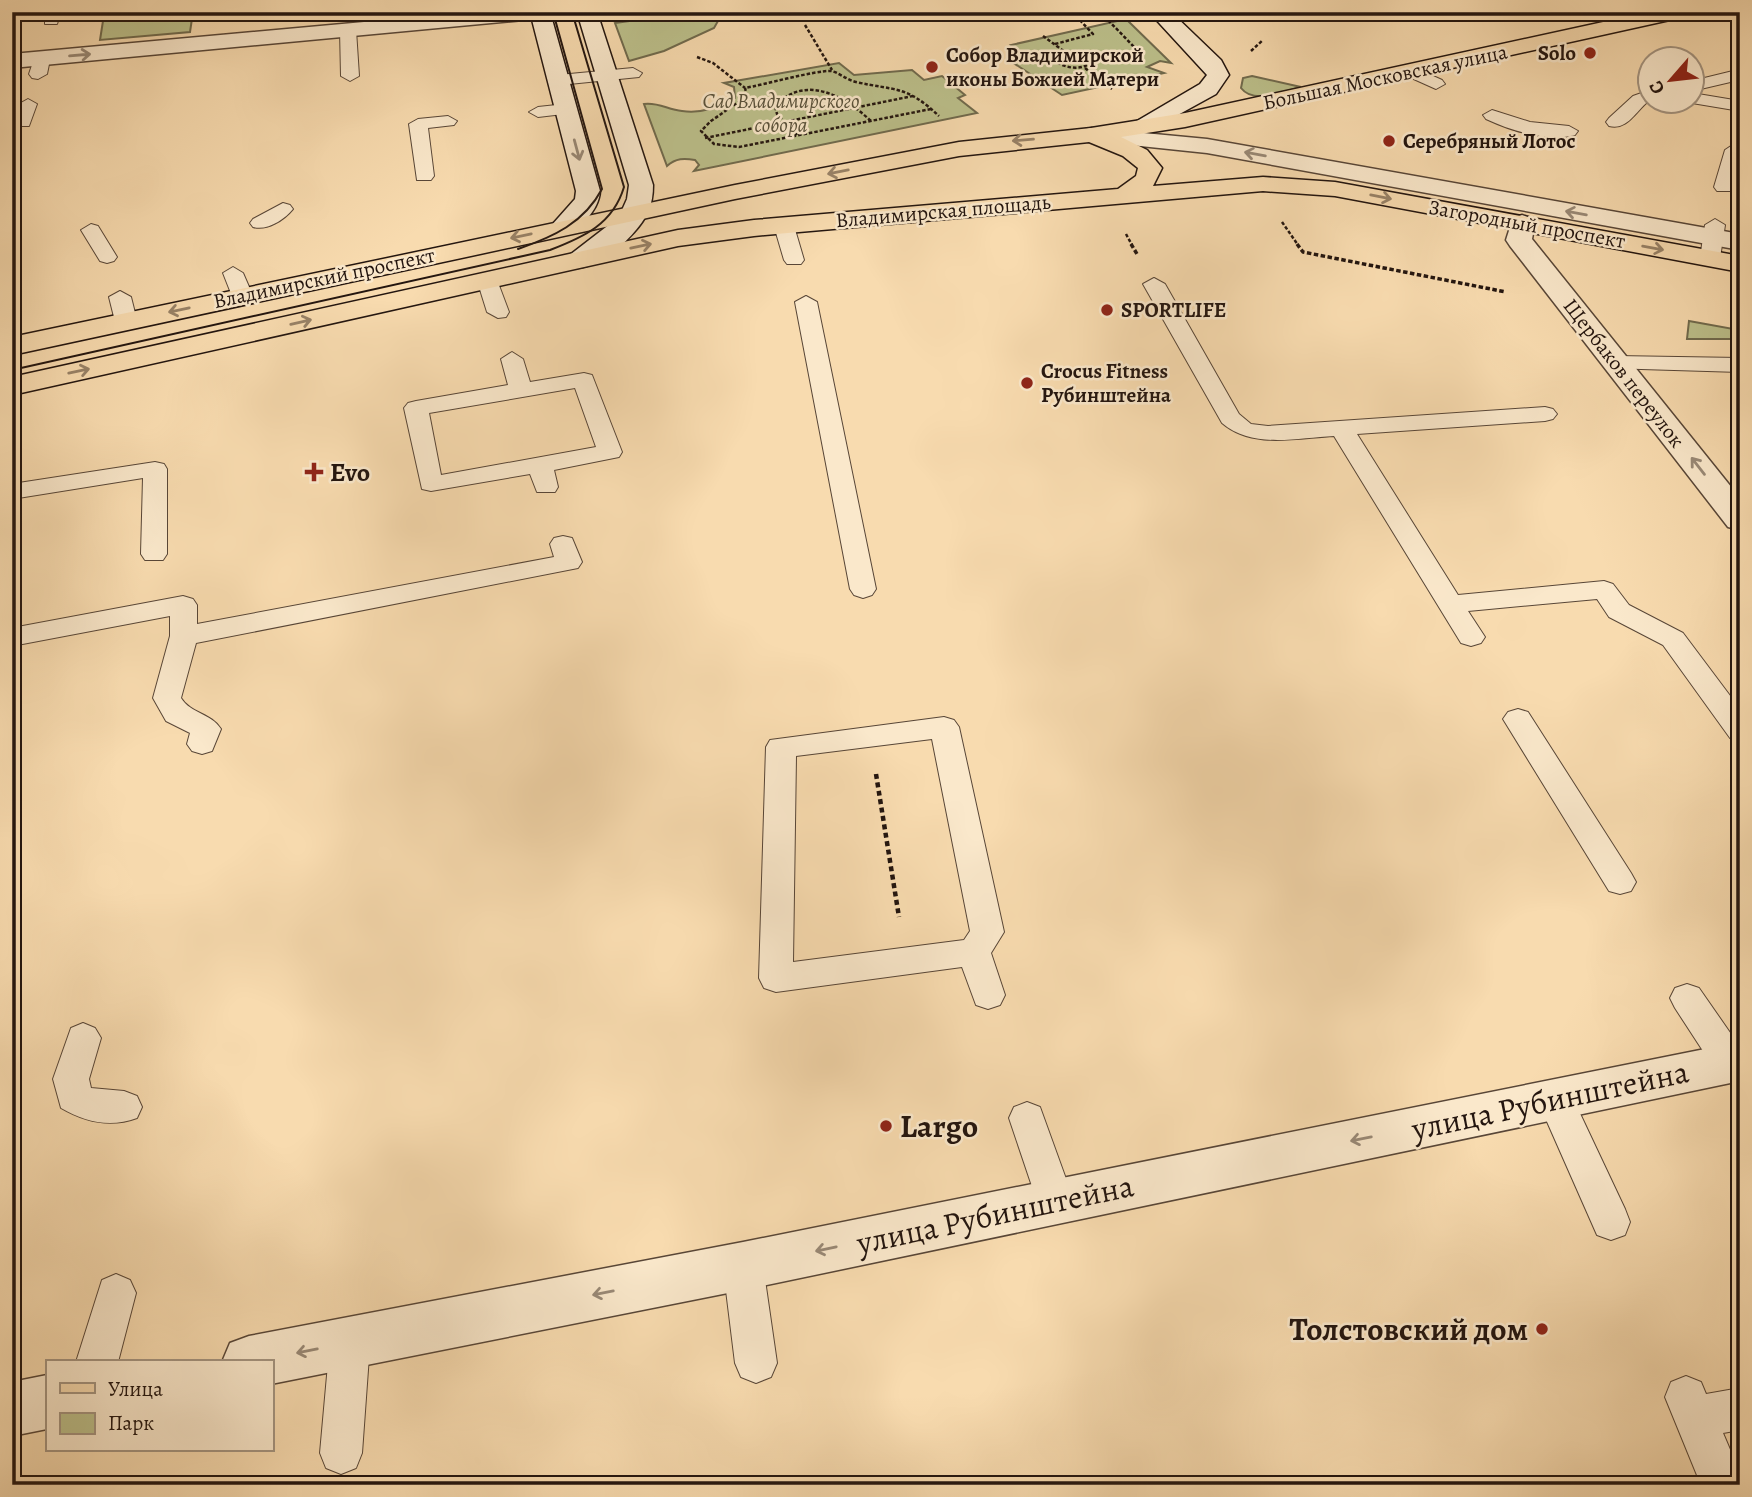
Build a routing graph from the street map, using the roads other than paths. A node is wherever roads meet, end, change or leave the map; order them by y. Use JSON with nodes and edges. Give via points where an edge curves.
{"nodes":[{"id":1,"x":545,"y":12,"type":"edge"},
{"id":2,"x":587,"y":12,"type":"edge"},
{"id":3,"x":1159,"y":12,"type":"edge"},
{"id":4,"x":1679,"y":12,"type":"edge"},
{"id":5,"x":540,"y":13,"type":"edge"},
{"id":6,"x":420,"y":18,"type":"edge"},
{"id":7,"x":348,"y":30,"type":"junction"},
{"id":8,"x":12,"y":61,"type":"edge"},
{"id":9,"x":1413,"y":72,"type":"junction"},
{"id":10,"x":633,"y":73,"type":"dead end"},
{"id":11,"x":608,"y":75,"type":"junction"},
{"id":12,"x":349,"y":76,"type":"dead end"},
{"id":13,"x":1733,"y":76,"type":"dead end"},
{"id":14,"x":559,"y":80,"type":"junction"},
{"id":15,"x":1706,"y":83,"type":"edge"},
{"id":16,"x":1436,"y":84,"type":"dead end"},
{"id":17,"x":1636,"y":100,"type":"edge"},
{"id":18,"x":1706,"y":101,"type":"edge"},
{"id":19,"x":28,"y":104,"type":"dead end"},
{"id":20,"x":1740,"y":106,"type":"edge"},
{"id":21,"x":566,"y":109,"type":"junction"},
{"id":22,"x":538,"y":112,"type":"dead end"},
{"id":23,"x":1492,"y":115,"type":"dead end"},
{"id":24,"x":447,"y":121,"type":"dead end"},
{"id":25,"x":23,"y":122,"type":"dead end"},
{"id":26,"x":1615,"y":122,"type":"dead end"},
{"id":27,"x":1145,"y":126,"type":"junction"},
{"id":28,"x":1569,"y":131,"type":"dead end"},
{"id":29,"x":1091,"y":135,"type":"junction"},
{"id":30,"x":1734,"y":150,"type":"dead end"},
{"id":31,"x":905,"y":159,"type":"junction"},
{"id":32,"x":424,"y":176,"type":"dead end"},
{"id":33,"x":1318,"y":176,"type":"junction"},
{"id":34,"x":1724,"y":187,"type":"dead end"},
{"id":35,"x":1127,"y":194,"type":"junction"},
{"id":36,"x":283,"y":209,"type":"dead end"},
{"id":37,"x":947,"y":211,"type":"junction"},
{"id":38,"x":636,"y":212,"type":"junction"},
{"id":39,"x":1525,"y":214,"type":"junction"},
{"id":40,"x":260,"y":223,"type":"dead end"},
{"id":41,"x":564,"y":226,"type":"junction"},
{"id":42,"x":784,"y":226,"type":"junction"},
{"id":43,"x":91,"y":230,"type":"dead end"},
{"id":44,"x":1713,"y":240,"type":"junction"},
{"id":45,"x":1740,"y":243,"type":"edge"},
{"id":46,"x":107,"y":257,"type":"dead end"},
{"id":47,"x":794,"y":260,"type":"dead end"},
{"id":48,"x":575,"y":261,"type":"junction"},
{"id":49,"x":1740,"y":264,"type":"edge"},
{"id":50,"x":487,"y":281,"type":"junction"},
{"id":51,"x":1154,"y":284,"type":"dead end"},
{"id":52,"x":806,"y":302,"type":"dead end"},
{"id":53,"x":498,"y":313,"type":"dead end"},
{"id":54,"x":12,"y":346,"type":"edge"},
{"id":55,"x":512,"y":359,"type":"dead end"},
{"id":56,"x":1616,"y":363,"type":"junction"},
{"id":57,"x":1740,"y":365,"type":"edge"},
{"id":58,"x":12,"y":386,"type":"edge"},
{"id":59,"x":522,"y":390,"type":"junction"},
{"id":60,"x":1545,"y":414,"type":"dead end"},
{"id":61,"x":1341,"y":428,"type":"junction"},
{"id":62,"x":12,"y":492,"type":"edge"},
{"id":63,"x":1740,"y":520,"type":"edge"},
{"id":64,"x":563,"y":544,"type":"dead end"},
{"id":65,"x":154,"y":554,"type":"dead end"},
{"id":66,"x":863,"y":589,"type":"dead end"},
{"id":67,"x":1450,"y":604,"type":"junction"},
{"id":68,"x":184,"y":636,"type":"junction"},
{"id":69,"x":12,"y":637,"type":"edge"},
{"id":70,"x":1471,"y":637,"type":"dead end"},
{"id":71,"x":1518,"y":719,"type":"dead end"},
{"id":72,"x":1740,"y":731,"type":"edge"},
{"id":73,"x":202,"y":744,"type":"dead end"},
{"id":74,"x":1620,"y":882,"type":"dead end"},
{"id":75,"x":974,"y":952,"type":"junction"},
{"id":76,"x":988,"y":995,"type":"dead end"},
{"id":77,"x":1687,"y":998,"type":"dead end"},
{"id":78,"x":83,"y":1038,"type":"dead end"},
{"id":79,"x":1735,"y":1062,"type":"edge"},
{"id":80,"x":1555,"y":1099,"type":"junction"},
{"id":81,"x":124,"y":1107,"type":"dead end"},
{"id":82,"x":1027,"y":1118,"type":"dead end"},
{"id":83,"x":1055,"y":1201,"type":"junction"},
{"id":84,"x":1611,"y":1222,"type":"dead end"},
{"id":85,"x":743,"y":1266,"type":"junction"},
{"id":86,"x":116,"y":1293,"type":"dead end"},
{"id":87,"x":350,"y":1342,"type":"junction"},
{"id":88,"x":98,"y":1360,"type":"edge"},
{"id":89,"x":259,"y":1360,"type":"edge"},
{"id":90,"x":756,"y":1363,"type":"dead end"},
{"id":91,"x":46,"y":1402,"type":"edge"},
{"id":92,"x":12,"y":1409,"type":"edge"},
{"id":93,"x":1740,"y":1409,"type":"edge"},
{"id":94,"x":341,"y":1453,"type":"dead end"},
{"id":95,"x":1723,"y":1485,"type":"edge"}],
"edges":[{"from":1,"to":5,"type":"street"},
{"from":2,"to":11,"type":"street"},
{"from":3,"to":27,"type":"street","via":[[1218,75],[1208,89]]},
{"from":4,"to":9,"type":"main road","name":"Большая Московская улица"},
{"from":5,"to":6,"type":"street"},
{"from":5,"to":14,"type":"street"},
{"from":6,"to":7,"type":"street"},
{"from":8,"to":7,"type":"street","one_way":true,"via":[[268,31]]},
{"from":7,"to":12,"type":"lane"},
{"from":9,"to":16,"type":"lane"},
{"from":9,"to":27,"type":"main road","name":"Большая Московская улица"},
{"from":10,"to":11,"type":"lane"},
{"from":11,"to":14,"type":"lane"},
{"from":11,"to":38,"type":"street","via":[[640,185]]},
{"from":13,"to":15,"type":"lane"},
{"from":14,"to":21,"type":"street"},
{"from":17,"to":26,"type":"lane","via":[[1623,119]]},
{"from":18,"to":20,"type":"lane"},
{"from":19,"to":25,"type":"lane"},
{"from":21,"to":22,"type":"lane"},
{"from":21,"to":41,"type":"street","one_way":true,"via":[[588,191],[587,201]]},
{"from":23,"to":28,"type":"lane","via":[[1551,132]]},
{"from":24,"to":32,"type":"lane","via":[[418,124]]},
{"from":27,"to":29,"type":"main road","name":"Большая Московская улица"},
{"from":29,"to":31,"type":"main road","name":"Владимирская площадь","one_way":true,"via":[[1013,141]]},
{"from":33,"to":29,"type":"street","name":"Владимирская площадь","one_way":true,"via":[[1207,146]]},
{"from":29,"to":35,"type":"main road","via":[[1128,148],[1150,168],[1147,179]]},
{"from":30,"to":34,"type":"lane"},
{"from":31,"to":37,"type":"main road","via":[[888,175],[890,190],[909,204]]},
{"from":31,"to":38,"type":"main road","name":"Владимирская площадь","one_way":true},
{"from":33,"to":35,"type":"main road","name":"Владимирская площадь"},
{"from":33,"to":39,"type":"main road","name":"Загородный проспект"},
{"from":35,"to":37,"type":"main road","name":"Владимирская площадь"},
{"from":36,"to":40,"type":"lane"},
{"from":37,"to":42,"type":"main road","name":"Владимирская площадь"},
{"from":38,"to":41,"type":"main road","name":"Владимирский проспект"},
{"from":38,"to":48,"type":"street","via":[[604,245]]},
{"from":39,"to":44,"type":"main road","name":"Загородный проспект"},
{"from":39,"to":56,"type":"street","name":"Щербаков переулок","via":[[1519,240]]},
{"from":41,"to":54,"type":"main road","name":"Владимирский проспект","one_way":true,"via":[[123,309]]},
{"from":42,"to":47,"type":"lane"},
{"from":48,"to":42,"type":"main road","name":"Владимирская площадь","one_way":true,"via":[[678,238]]},
{"from":43,"to":46,"type":"lane"},
{"from":44,"to":45,"type":"street","name":"Загородный проспект"},
{"from":44,"to":49,"type":"main road","name":"Загородный проспект"},
{"from":48,"to":50,"type":"main road","name":"Владимирский проспект"},
{"from":50,"to":53,"type":"lane"},
{"from":58,"to":50,"type":"main road","name":"Владимирский проспект","one_way":true},
{"from":51,"to":61,"type":"lane","via":[[1230,418],[1244,430]]},
{"from":52,"to":66,"type":"lane"},
{"from":55,"to":59,"type":"lane"},
{"from":56,"to":57,"type":"lane"},
{"from":63,"to":56,"type":"street","name":"Щербаков переулок","one_way":true,"via":[[1641,408]]},
{"from":59,"to":59,"type":"lane","via":[[416,408],[432,484],[543,476],[610,452],[584,380]]},
{"from":60,"to":61,"type":"lane"},
{"from":61,"to":67,"type":"lane"},
{"from":62,"to":65,"type":"lane","via":[[155,469]]},
{"from":64,"to":68,"type":"lane","via":[[569,562]]},
{"from":67,"to":70,"type":"lane"},
{"from":67,"to":72,"type":"lane","via":[[1604,590],[1619,611],[1674,639]]},
{"from":68,"to":69,"type":"lane","via":[[183,605],[154,602]]},
{"from":68,"to":73,"type":"lane","via":[[167,698],[176,714],[206,729]]},
{"from":71,"to":74,"type":"lane"},
{"from":75,"to":75,"type":"lane","via":[[987,932],[944,727],[781,747],[776,978]]},
{"from":75,"to":76,"type":"lane"},
{"from":77,"to":79,"type":"lane"},
{"from":78,"to":81,"type":"lane","via":[[71,1079],[74,1097],[89,1105]]},
{"from":79,"to":80,"type":"street","name":"улица Рубинштейна"},
{"from":80,"to":83,"type":"street","name":"улица Рубинштейна","one_way":true},
{"from":80,"to":84,"type":"lane"},
{"from":82,"to":83,"type":"lane"},
{"from":83,"to":85,"type":"street","name":"улица Рубинштейна","one_way":true},
{"from":85,"to":87,"type":"street","name":"улица Рубинштейна","one_way":true},
{"from":85,"to":90,"type":"lane"},
{"from":86,"to":88,"type":"lane"},
{"from":87,"to":89,"type":"street","name":"улица Рубинштейна","one_way":true},
{"from":87,"to":94,"type":"lane"},
{"from":91,"to":92,"type":"street"},
{"from":93,"to":95,"type":"lane","via":[[1690,1407]]}]}
